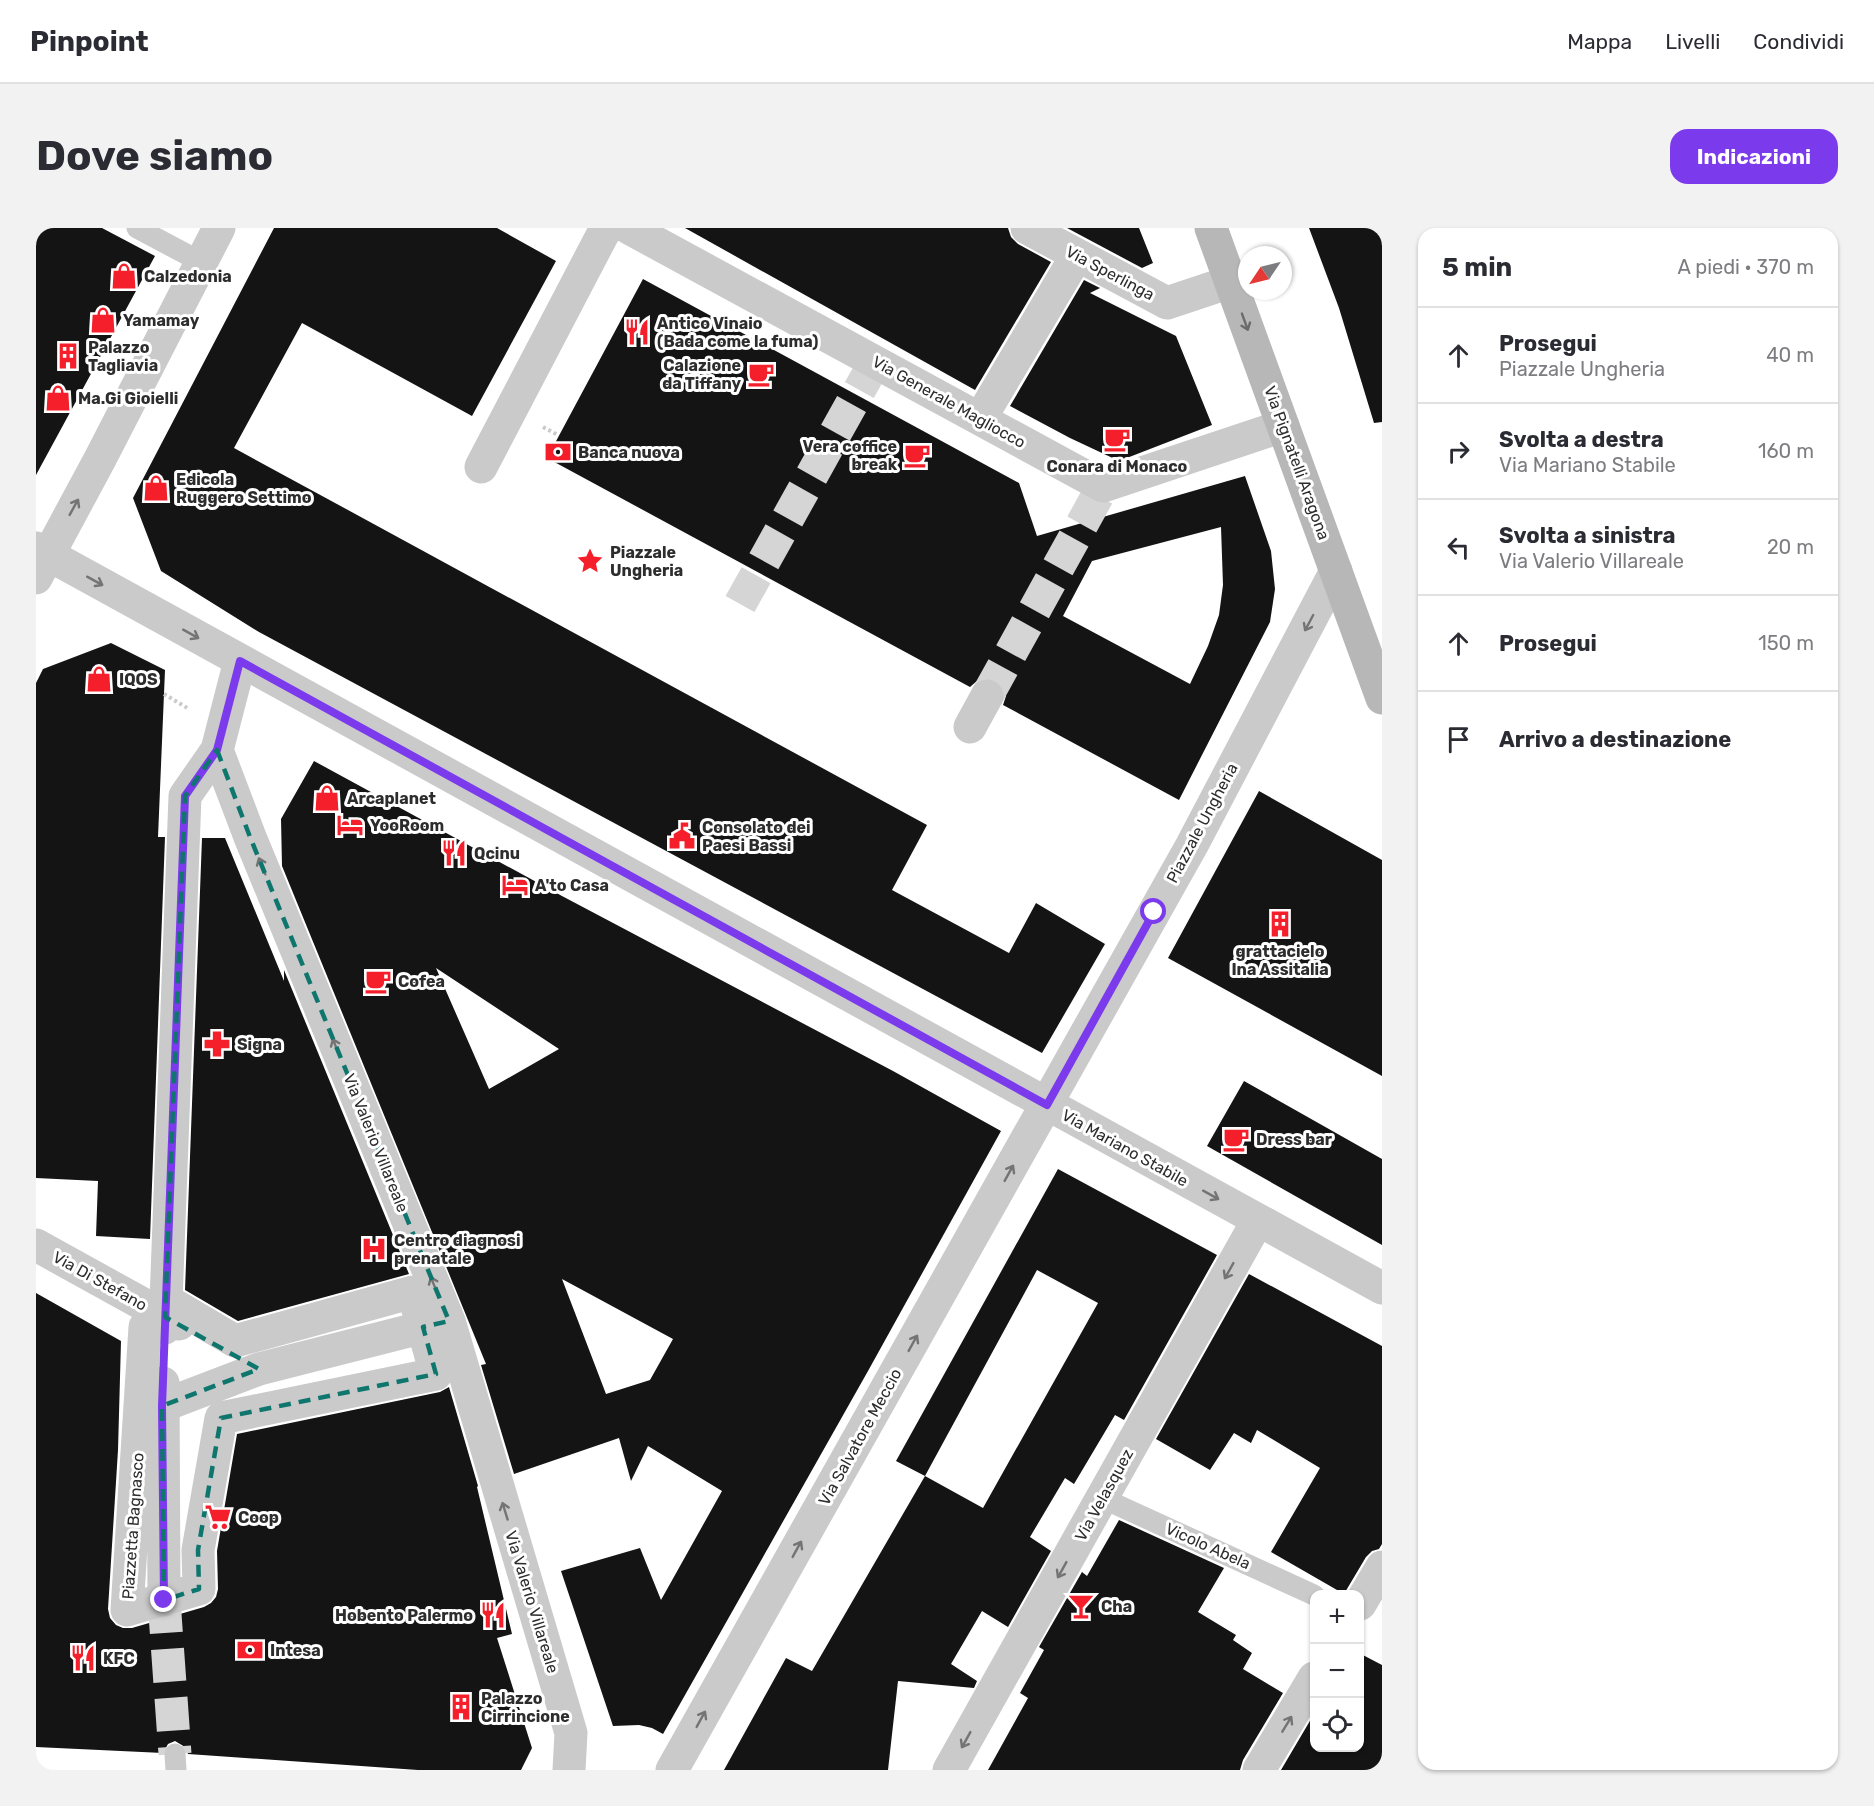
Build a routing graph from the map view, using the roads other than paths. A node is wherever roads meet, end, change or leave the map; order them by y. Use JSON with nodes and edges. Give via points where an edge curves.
{"nodes":[{"id":1,"x":137,"y":228,"type":"edge"},
{"id":2,"x":219,"y":228,"type":"edge"},
{"id":3,"x":606,"y":228,"type":"edge"},
{"id":4,"x":629,"y":228,"type":"edge"},
{"id":5,"x":1027,"y":228,"type":"edge"},
{"id":6,"x":1211,"y":228,"type":"edge"},
{"id":7,"x":1077,"y":255,"type":"junction"},
{"id":8,"x":201,"y":262,"type":"junction"},
{"id":9,"x":1230,"y":282,"type":"junction"},
{"id":10,"x":980,"y":419,"type":"junction"},
{"id":11,"x":1283,"y":426,"type":"junction"},
{"id":12,"x":481,"y":467,"type":"dead end"},
{"id":13,"x":40,"y":560,"type":"edge"},
{"id":14,"x":1336,"y":571,"type":"junction"},
{"id":15,"x":240,"y":661,"type":"junction"},
{"id":16,"x":987,"y":696,"type":"tunnel mouth"},
{"id":17,"x":1382,"y":698,"type":"edge"},
{"id":18,"x":970,"y":727,"type":"dead end"},
{"id":19,"x":217,"y":750,"type":"junction"},
{"id":20,"x":1047,"y":1105,"type":"junction"},
{"id":21,"x":1258,"y":1220,"type":"junction"},
{"id":22,"x":36,"y":1245,"type":"edge"},
{"id":23,"x":1382,"y":1288,"type":"edge"},
{"id":24,"x":164,"y":1314,"type":"junction"},
{"id":25,"x":436,"y":1324,"type":"junction"},
{"id":26,"x":259,"y":1369,"type":"junction"},
{"id":27,"x":162,"y":1406,"type":"junction"},
{"id":28,"x":1102,"y":1498,"type":"junction"},
{"id":29,"x":1382,"y":1567,"type":"edge"},
{"id":30,"x":1310,"y":1593,"type":"edge"},
{"id":31,"x":1364,"y":1596,"type":"edge"},
{"id":32,"x":164,"y":1600,"type":"junction"},
{"id":33,"x":1310,"y":1685,"type":"edge"},
{"id":34,"x":569,"y":1770,"type":"edge"},
{"id":35,"x":672,"y":1770,"type":"edge"},
{"id":36,"x":949,"y":1770,"type":"edge"},
{"id":37,"x":1259,"y":1770,"type":"edge"}],
"edges":[{"from":1,"to":8,"type":"lane"},
{"from":2,"to":8,"type":"street"},
{"from":3,"to":12,"type":"street"},
{"from":4,"to":10,"type":"street","name":"Via Generale Magliocco"},
{"from":5,"to":7,"type":"street","name":"Via Sperlinga"},
{"from":6,"to":9,"type":"street","name":"Via Pignatelli Aragona"},
{"from":7,"to":9,"type":"street","name":"Via Sperlinga","via":[[1167,303]]},
{"from":7,"to":10,"type":"street"},
{"from":13,"to":8,"type":"street","one_way":true,"via":[[100,459]]},
{"from":9,"to":11,"type":"street","name":"Via Pignatelli Aragona","one_way":true},
{"from":10,"to":11,"type":"street","name":"Via Generale Magliocco","via":[[1103,486]]},
{"from":11,"to":14,"type":"street","name":"Via Pignatelli Aragona"},
{"from":13,"to":15,"type":"street","name":"Via Mariano Stabile","one_way":true,"via":[[143,607]]},
{"from":14,"to":17,"type":"street","name":"Via Pignatelli Aragona"},
{"from":14,"to":20,"type":"street","name":"Piazzale Ungheria","one_way":true,"via":[[1192,845]]},
{"from":15,"to":19,"type":"street"},
{"from":15,"to":20,"type":"street","name":"Via Mariano Stabile"},
{"from":16,"to":18,"type":"street"},
{"from":19,"to":24,"type":"street","via":[[185,796]]},
{"from":25,"to":19,"type":"street","name":"Via Valerio Villareale","one_way":true},
{"from":20,"to":21,"type":"street","name":"Via Mariano Stabile","one_way":true},
{"from":35,"to":20,"type":"street","name":"Via Salvatore Meccio","one_way":true},
{"from":21,"to":23,"type":"street","name":"Via Mariano Stabile"},
{"from":21,"to":28,"type":"street","name":"Via Velasquez","one_way":true},
{"from":22,"to":24,"type":"street","name":"Via Di Stefano"},
{"from":24,"to":25,"type":"street","name":"Piazzetta Bagnasco","via":[[174,1305],[235,1341],[413,1292]]},
{"from":24,"to":26,"type":"street","name":"Via Di Stefano"},
{"from":24,"to":27,"type":"street"},
{"from":24,"to":32,"type":"street","name":"Piazzetta Bagnasco","via":[[145,1327],[127,1610]]},
{"from":25,"to":26,"type":"street"},
{"from":25,"to":32,"type":"street","name":"Piazzetta Bagnasco","via":[[436,1374],[221,1418],[198,1550],[199,1589]]},
{"from":34,"to":25,"type":"street","name":"Via Valerio Villareale","one_way":true,"via":[[571,1734]]},
{"from":26,"to":27,"type":"street"},
{"from":27,"to":32,"type":"street"},
{"from":28,"to":30,"type":"lane","name":"Vicolo Abela"},
{"from":28,"to":36,"type":"street","name":"Via Velasquez","one_way":true},
{"from":29,"to":31,"type":"street"},
{"from":37,"to":33,"type":"street","one_way":true}]}
